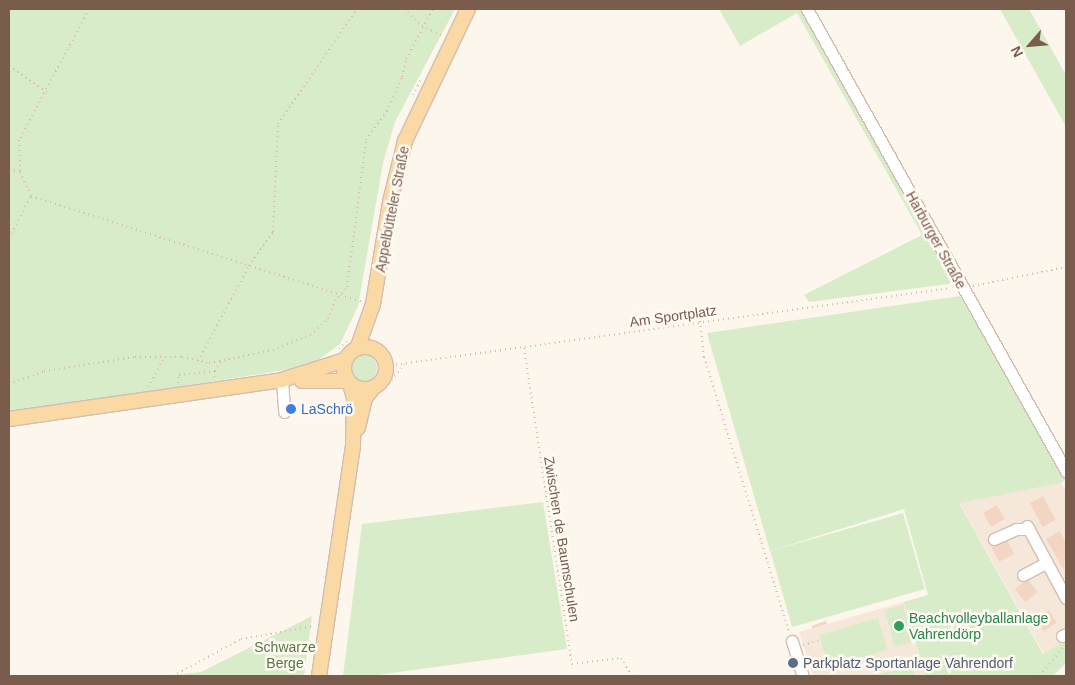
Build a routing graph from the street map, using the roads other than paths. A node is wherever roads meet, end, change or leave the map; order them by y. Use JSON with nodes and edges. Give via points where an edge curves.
{"nodes":[{"id":1,"x":468,"y":9,"type":"edge"},
{"id":2,"x":806,"y":9,"type":"edge"},
{"id":3,"x":368,"y":303,"type":"junction"},
{"id":4,"x":357,"y":348,"type":"junction"},
{"id":5,"x":378,"y":352,"type":"junction"},
{"id":6,"x":345,"y":360,"type":"junction"},
{"id":7,"x":282,"y":380,"type":"junction"},
{"id":8,"x":349,"y":382,"type":"junction"},
{"id":9,"x":376,"y":391,"type":"junction"},
{"id":10,"x":284,"y":412,"type":"dead end"},
{"id":11,"x":9,"y":419,"type":"edge"},
{"id":12,"x":353,"y":446,"type":"junction"},
{"id":13,"x":1066,"y":471,"type":"edge"},
{"id":14,"x":994,"y":540,"type":"dead end"},
{"id":15,"x":1047,"y":562,"type":"junction"},
{"id":16,"x":1023,"y":575,"type":"dead end"},
{"id":17,"x":1066,"y":598,"type":"edge"},
{"id":18,"x":793,"y":644,"type":"road end"},
{"id":19,"x":319,"y":676,"type":"edge"},
{"id":20,"x":803,"y":676,"type":"edge"}],
"edges":[{"from":1,"to":3,"type":"main road","name":"Appelbütteler Straße","via":[[402,150]]},
{"from":2,"to":13,"type":"street","name":"Harburger Straße","via":[[966,286]]},
{"from":3,"to":4,"type":"main road","name":"Appelbütteler Straße"},
{"from":3,"to":5,"type":"main road","name":"Appelbütteler Straße"},
{"from":4,"to":5,"type":"main road"},
{"from":4,"to":6,"type":"main road"},
{"from":5,"to":9,"type":"main road","via":[[386,366]]},
{"from":6,"to":7,"type":"main road"},
{"from":6,"to":8,"type":"main road"},
{"from":7,"to":8,"type":"main road"},
{"from":7,"to":10,"type":"street"},
{"from":7,"to":11,"type":"main road"},
{"from":8,"to":9,"type":"main road","via":[[362,389]]},
{"from":8,"to":12,"type":"main road","via":[[354,398]]},
{"from":9,"to":12,"type":"main road","via":[[366,398]]},
{"from":12,"to":19,"type":"main road"},
{"from":14,"to":15,"type":"street","via":[[1016,529],[1028,528]]},
{"from":15,"to":16,"type":"street"},
{"from":15,"to":17,"type":"street"},
{"from":18,"to":20,"type":"street"}]}
